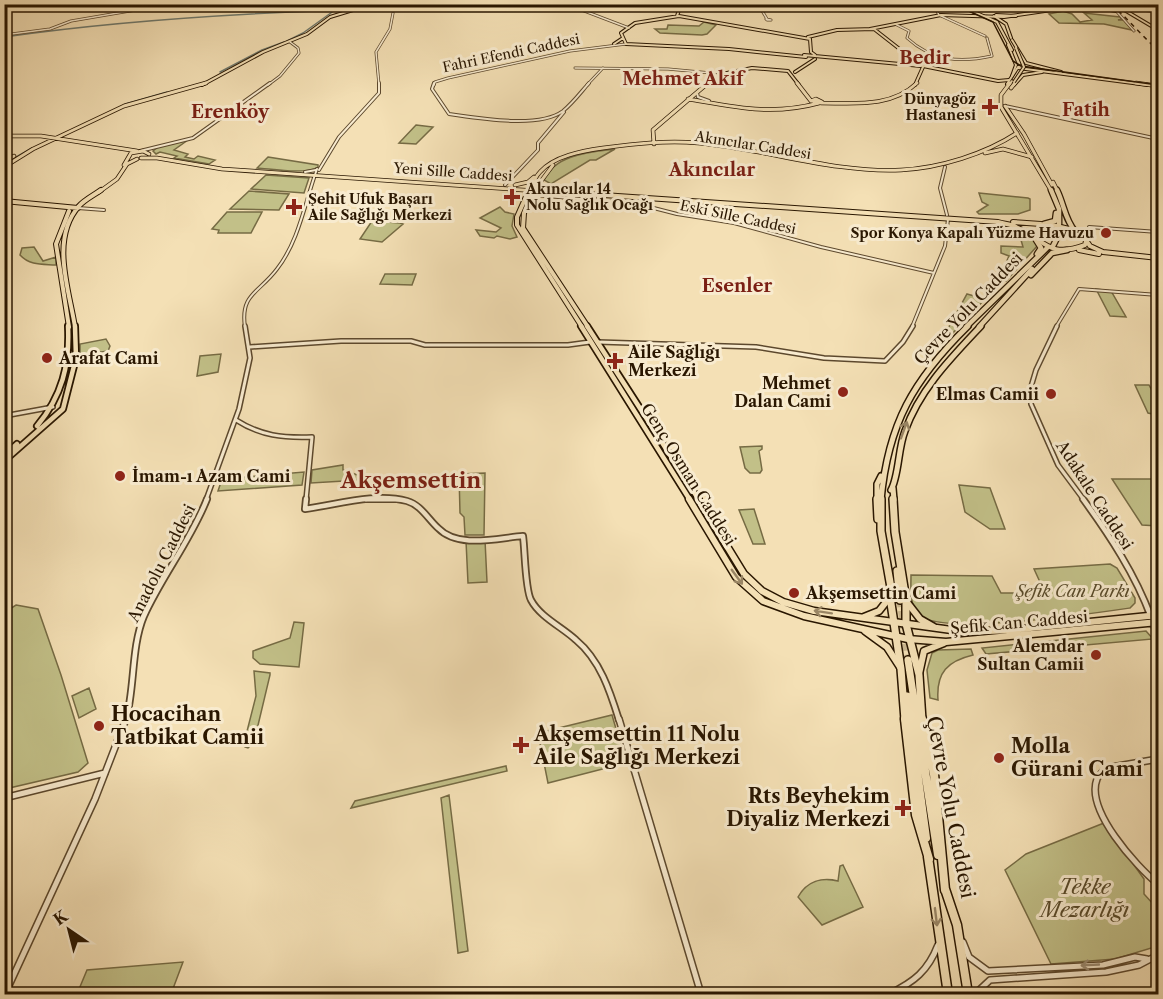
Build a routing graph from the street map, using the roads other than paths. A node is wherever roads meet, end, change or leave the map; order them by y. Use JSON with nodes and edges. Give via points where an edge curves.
{"nodes":[{"id":1,"x":171,"y":4,"type":"edge"},
{"id":2,"x":525,"y":4,"type":"edge"},
{"id":3,"x":532,"y":4,"type":"edge"},
{"id":4,"x":682,"y":4,"type":"edge"},
{"id":5,"x":765,"y":4,"type":"edge"},
{"id":6,"x":934,"y":4,"type":"edge"},
{"id":7,"x":959,"y":4,"type":"edge"},
{"id":8,"x":1073,"y":4,"type":"edge"},
{"id":9,"x":1079,"y":4,"type":"edge"},
{"id":10,"x":1118,"y":4,"type":"edge"},
{"id":11,"x":496,"y":5,"type":"edge"},
{"id":12,"x":567,"y":5,"type":"edge"},
{"id":13,"x":362,"y":6,"type":"edge"},
{"id":14,"x":353,"y":8,"type":"junction"},
{"id":15,"x":1098,"y":8,"type":"junction"},
{"id":16,"x":1110,"y":8,"type":"edge"},
{"id":17,"x":1123,"y":9,"type":"junction"},
{"id":18,"x":370,"y":10,"type":"joint"},
{"id":19,"x":344,"y":11,"type":"junction"},
{"id":20,"x":1116,"y":11,"type":"joint"},
{"id":21,"x":1158,"y":12,"type":"edge"},
{"id":22,"x":393,"y":13,"type":"dead end"},
{"id":23,"x":1049,"y":13,"type":"junction"},
{"id":24,"x":765,"y":15,"type":"junction"},
{"id":25,"x":942,"y":15,"type":"junction"},
{"id":26,"x":950,"y":15,"type":"junction"},
{"id":27,"x":986,"y":15,"type":"junction"},
{"id":28,"x":932,"y":16,"type":"junction"},
{"id":29,"x":679,"y":17,"type":"junction"},
{"id":30,"x":1017,"y":17,"type":"junction"},
{"id":31,"x":771,"y":20,"type":"joint"},
{"id":32,"x":999,"y":20,"type":"junction"},
{"id":33,"x":895,"y":24,"type":"junction"},
{"id":34,"x":628,"y":27,"type":"junction"},
{"id":35,"x":869,"y":30,"type":"junction"},
{"id":36,"x":1158,"y":30,"type":"edge"},
{"id":37,"x":877,"y":31,"type":"junction"},
{"id":38,"x":1134,"y":31,"type":"dead end"},
{"id":39,"x":4,"y":35,"type":"edge"},
{"id":40,"x":624,"y":38,"type":"junction"},
{"id":41,"x":808,"y":39,"type":"junction"},
{"id":42,"x":1010,"y":39,"type":"junction"},
{"id":43,"x":290,"y":42,"type":"junction"},
{"id":44,"x":627,"y":43,"type":"junction"},
{"id":45,"x":642,"y":43,"type":"junction"},
{"id":46,"x":612,"y":44,"type":"junction"},
{"id":47,"x":1008,"y":45,"type":"junction"},
{"id":48,"x":719,"y":48,"type":"junction"},
{"id":49,"x":1013,"y":49,"type":"junction"},
{"id":50,"x":807,"y":56,"type":"junction"},
{"id":51,"x":816,"y":57,"type":"junction"},
{"id":52,"x":913,"y":67,"type":"junction"},
{"id":53,"x":1019,"y":67,"type":"junction"},
{"id":54,"x":575,"y":68,"type":"dead end"},
{"id":55,"x":604,"y":68,"type":"junction"},
{"id":56,"x":922,"y":68,"type":"junction"},
{"id":57,"x":677,"y":70,"type":"joint"},
{"id":58,"x":791,"y":71,"type":"junction"},
{"id":59,"x":1061,"y":72,"type":"junction"},
{"id":60,"x":1048,"y":73,"type":"dead end"},
{"id":61,"x":1053,"y":73,"type":"junction"},
{"id":62,"x":713,"y":74,"type":"junction"},
{"id":63,"x":1023,"y":75,"type":"junction"},
{"id":64,"x":1012,"y":80,"type":"junction"},
{"id":65,"x":1118,"y":81,"type":"junction"},
{"id":66,"x":997,"y":82,"type":"junction"},
{"id":67,"x":1158,"y":85,"type":"edge"},
{"id":68,"x":1006,"y":90,"type":"junction"},
{"id":69,"x":697,"y":93,"type":"junction"},
{"id":70,"x":689,"y":98,"type":"junction"},
{"id":71,"x":811,"y":101,"type":"junction"},
{"id":72,"x":819,"y":101,"type":"junction"},
{"id":73,"x":708,"y":102,"type":"junction"},
{"id":74,"x":685,"y":103,"type":"junction"},
{"id":75,"x":1005,"y":106,"type":"junction"},
{"id":76,"x":1018,"y":111,"type":"junction"},
{"id":77,"x":563,"y":112,"type":"junction"},
{"id":78,"x":1010,"y":113,"type":"junction"},
{"id":79,"x":1017,"y":133,"type":"junction"},
{"id":80,"x":62,"y":134,"type":"junction"},
{"id":81,"x":4,"y":137,"type":"edge"},
{"id":82,"x":651,"y":137,"type":"junction"},
{"id":83,"x":51,"y":139,"type":"junction"},
{"id":84,"x":1158,"y":139,"type":"edge"},
{"id":85,"x":40,"y":141,"type":"junction"},
{"id":86,"x":63,"y":141,"type":"junction"},
{"id":87,"x":671,"y":142,"type":"junction"},
{"id":88,"x":635,"y":143,"type":"junction"},
{"id":89,"x":642,"y":144,"type":"junction"},
{"id":90,"x":653,"y":144,"type":"junction"},
{"id":91,"x":663,"y":144,"type":"junction"},
{"id":92,"x":996,"y":145,"type":"junction"},
{"id":93,"x":155,"y":147,"type":"junction"},
{"id":94,"x":1001,"y":149,"type":"junction"},
{"id":95,"x":138,"y":151,"type":"junction"},
{"id":96,"x":149,"y":153,"type":"junction"},
{"id":97,"x":128,"y":156,"type":"junction"},
{"id":98,"x":1032,"y":157,"type":"junction"},
{"id":99,"x":139,"y":158,"type":"junction"},
{"id":100,"x":128,"y":161,"type":"junction"},
{"id":101,"x":4,"y":162,"type":"edge"},
{"id":102,"x":4,"y":166,"type":"edge"},
{"id":103,"x":945,"y":167,"type":"junction"},
{"id":104,"x":860,"y":170,"type":"joint"},
{"id":105,"x":304,"y":173,"type":"junction"},
{"id":106,"x":542,"y":173,"type":"junction"},
{"id":107,"x":316,"y":174,"type":"junction"},
{"id":108,"x":1042,"y":176,"type":"junction"},
{"id":109,"x":1048,"y":177,"type":"junction"},
{"id":110,"x":545,"y":183,"type":"dead end"},
{"id":111,"x":505,"y":185,"type":"junction"},
{"id":112,"x":512,"y":186,"type":"junction"},
{"id":113,"x":550,"y":186,"type":"dead end"},
{"id":114,"x":533,"y":189,"type":"junction"},
{"id":115,"x":557,"y":189,"type":"junction"},
{"id":116,"x":528,"y":199,"type":"junction"},
{"id":117,"x":4,"y":201,"type":"edge"},
{"id":118,"x":74,"y":209,"type":"junction"},
{"id":119,"x":102,"y":210,"type":"dead end"},
{"id":120,"x":948,"y":217,"type":"junction"},
{"id":121,"x":1043,"y":224,"type":"junction"},
{"id":122,"x":1061,"y":226,"type":"junction"},
{"id":123,"x":1089,"y":227,"type":"dead end"},
{"id":124,"x":1076,"y":231,"type":"junction"},
{"id":125,"x":1158,"y":232,"type":"edge"},
{"id":126,"x":1033,"y":238,"type":"junction"},
{"id":127,"x":1086,"y":241,"type":"junction"},
{"id":128,"x":1050,"y":247,"type":"junction"},
{"id":129,"x":1067,"y":250,"type":"junction"},
{"id":130,"x":1074,"y":250,"type":"junction"},
{"id":131,"x":1094,"y":251,"type":"junction"},
{"id":132,"x":1158,"y":260,"type":"edge"},
{"id":133,"x":934,"y":273,"type":"junction"},
{"id":134,"x":1002,"y":291,"type":"junction"},
{"id":135,"x":1010,"y":293,"type":"junction"},
{"id":136,"x":1158,"y":295,"type":"edge"},
{"id":137,"x":590,"y":342,"type":"junction"},
{"id":138,"x":598,"y":342,"type":"junction"},
{"id":139,"x":250,"y":347,"type":"junction"},
{"id":140,"x":53,"y":407,"type":"junction"},
{"id":141,"x":61,"y":409,"type":"junction"},
{"id":142,"x":28,"y":411,"type":"junction"},
{"id":143,"x":49,"y":412,"type":"junction"},
{"id":144,"x":4,"y":416,"type":"edge"},
{"id":145,"x":236,"y":420,"type":"junction"},
{"id":146,"x":4,"y":456,"type":"edge"},
{"id":147,"x":4,"y":461,"type":"edge"},
{"id":148,"x":897,"y":599,"type":"junction"},
{"id":149,"x":858,"y":618,"type":"junction"},
{"id":150,"x":1156,"y":619,"type":"edge"},
{"id":151,"x":881,"y":620,"type":"joint"},
{"id":152,"x":892,"y":622,"type":"junction"},
{"id":153,"x":906,"y":624,"type":"junction"},
{"id":154,"x":858,"y":628,"type":"junction"},
{"id":155,"x":944,"y":631,"type":"junction"},
{"id":156,"x":883,"y":634,"type":"joint"},
{"id":157,"x":894,"y":636,"type":"junction"},
{"id":158,"x":1158,"y":638,"type":"edge"},
{"id":159,"x":908,"y":639,"type":"junction"},
{"id":160,"x":949,"y":642,"type":"junction"},
{"id":161,"x":903,"y":663,"type":"junction"},
{"id":162,"x":919,"y":675,"type":"junction"},
{"id":163,"x":1158,"y":759,"type":"edge"},
{"id":164,"x":106,"y":773,"type":"junction"},
{"id":165,"x":4,"y":798,"type":"edge"},
{"id":166,"x":1158,"y":884,"type":"edge"},
{"id":167,"x":945,"y":890,"type":"junction"},
{"id":168,"x":957,"y":925,"type":"junction"},
{"id":169,"x":939,"y":941,"type":"junction"},
{"id":170,"x":1158,"y":955,"type":"edge"},
{"id":171,"x":1147,"y":959,"type":"junction"},
{"id":172,"x":5,"y":994,"type":"edge"},
{"id":173,"x":701,"y":994,"type":"edge"},
{"id":174,"x":889,"y":994,"type":"edge"},
{"id":175,"x":948,"y":994,"type":"edge"},
{"id":176,"x":968,"y":994,"type":"edge"},
{"id":177,"x":975,"y":994,"type":"edge"}],
"edges":[{"from":1,"to":39,"type":"street"},
{"from":2,"to":11,"type":"main road"},
{"from":3,"to":11,"type":"main road"},
{"from":4,"to":29,"type":"main road"},
{"from":5,"to":24,"type":"street"},
{"from":6,"to":25,"type":"street"},
{"from":7,"to":27,"type":"highway"},
{"from":7,"to":27,"type":"highway"},
{"from":8,"to":23,"type":"main road"},
{"from":9,"to":15,"type":"main road"},
{"from":9,"to":16,"type":"main road"},
{"from":10,"to":17,"type":"street"},
{"from":11,"to":18,"type":"main road"},
{"from":12,"to":34,"type":"street"},
{"from":13,"to":14,"type":"main road"},
{"from":13,"to":14,"type":"main road"},
{"from":13,"to":18,"type":"main road"},
{"from":13,"to":19,"type":"main road"},
{"from":14,"to":19,"type":"main road"},
{"from":15,"to":16,"type":"main road"},
{"from":15,"to":23,"type":"main road"},
{"from":16,"to":20,"type":"main road"},
{"from":16,"to":23,"type":"main road"},
{"from":17,"to":21,"type":"main road"},
{"from":17,"to":36,"type":"main road"},
{"from":19,"to":43,"type":"main road"},
{"from":19,"to":80,"type":"main road","via":[[331,14],[303,35],[256,54],[201,85],[134,100]]},
{"from":20,"to":38,"type":"street"},
{"from":22,"to":107,"type":"street","name":"Anadolu Caddesi","via":[[388,35],[376,52],[381,64],[377,78],[379,93],[341,135]]},
{"from":23,"to":30,"type":"main road"},
{"from":24,"to":31,"type":"street"},
{"from":24,"to":31,"type":"street"},
{"from":25,"to":26,"type":"main road"},
{"from":25,"to":28,"type":"main road"},
{"from":25,"to":33,"type":"street","via":[[986,37],[990,56],[970,60],[936,58],[918,50],[907,38],[909,31]]},
{"from":26,"to":27,"type":"main road"},
{"from":26,"to":27,"type":"main road"},
{"from":27,"to":30,"type":"highway"},
{"from":27,"to":32,"type":"highway"},
{"from":28,"to":33,"type":"main road"},
{"from":28,"to":35,"type":"main road"},
{"from":29,"to":34,"type":"main road"},
{"from":29,"to":41,"type":"main road"},
{"from":29,"to":41,"type":"main road"},
{"from":30,"to":32,"type":"main road"},
{"from":30,"to":32,"type":"highway"},
{"from":32,"to":42,"type":"highway"},
{"from":32,"to":42,"type":"highway"},
{"from":32,"to":47,"type":"highway"},
{"from":33,"to":37,"type":"main road"},
{"from":34,"to":40,"type":"main road"},
{"from":35,"to":37,"type":"main road"},
{"from":35,"to":41,"type":"main road","via":[[837,31]]},
{"from":35,"to":52,"type":"main road","via":[[906,56]]},
{"from":37,"to":56,"type":"main road"},
{"from":40,"to":44,"type":"main road"},
{"from":40,"to":45,"type":"main road"},
{"from":40,"to":46,"type":"main road"},
{"from":41,"to":50,"type":"main road"},
{"from":41,"to":51,"type":"main road"},
{"from":42,"to":49,"type":"highway"},
{"from":42,"to":59,"type":"highway","via":[[1027,64]]},
{"from":43,"to":80,"type":"main road","via":[[205,84],[128,104]]},
{"from":43,"to":93,"type":"street","via":[[299,53],[280,76],[193,138]]},
{"from":44,"to":45,"type":"main road"},
{"from":44,"to":46,"type":"street"},
{"from":44,"to":48,"type":"main road"},
{"from":45,"to":48,"type":"main road"},
{"from":46,"to":77,"type":"street","name":"Fahri Efendi Caddesi","via":[[448,78],[431,86],[445,111],[456,117],[511,122]]},
{"from":47,"to":49,"type":"highway"},
{"from":47,"to":64,"type":"main road","via":[[1016,63]]},
{"from":48,"to":50,"type":"main road"},
{"from":49,"to":53,"type":"main road"},
{"from":49,"to":64,"type":"highway","bridge":true,"via":[[1024,67]]},
{"from":50,"to":51,"type":"main road"},
{"from":50,"to":58,"type":"main road"},
{"from":51,"to":52,"type":"main road"},
{"from":51,"to":58,"type":"main road"},
{"from":52,"to":56,"type":"main road"},
{"from":52,"to":72,"type":"main road","via":[[917,73],[914,83],[883,99]]},
{"from":53,"to":59,"type":"main road"},
{"from":53,"to":61,"type":"main road"},
{"from":53,"to":63,"type":"highway"},
{"from":53,"to":64,"type":"highway"},
{"from":54,"to":55,"type":"street"},
{"from":55,"to":57,"type":"street"},
{"from":55,"to":77,"type":"street"},
{"from":56,"to":66,"type":"main road"},
{"from":56,"to":72,"type":"main road","via":[[913,87],[884,101]]},
{"from":57,"to":62,"type":"street"},
{"from":58,"to":62,"type":"main road","via":[[754,67]]},
{"from":58,"to":71,"type":"main road"},
{"from":58,"to":72,"type":"main road"},
{"from":59,"to":67,"type":"main road"},
{"from":60,"to":65,"type":"main road"},
{"from":61,"to":63,"type":"highway"},
{"from":61,"to":65,"type":"main road"},
{"from":62,"to":69,"type":"main road"},
{"from":62,"to":70,"type":"main road"},
{"from":63,"to":68,"type":"highway"},
{"from":64,"to":66,"type":"main road"},
{"from":64,"to":68,"type":"highway"},
{"from":65,"to":67,"type":"main road"},
{"from":66,"to":68,"type":"main road"},
{"from":68,"to":75,"type":"highway"},
{"from":68,"to":79,"type":"highway","via":[[1000,95],[1000,103]]},
{"from":69,"to":70,"type":"main road"},
{"from":69,"to":73,"type":"street","via":[[698,98]]},
{"from":70,"to":73,"type":"main road"},
{"from":70,"to":74,"type":"main road"},
{"from":70,"to":82,"type":"main road","via":[[656,124]]},
{"from":71,"to":72,"type":"main road"},
{"from":71,"to":73,"type":"main road","via":[[804,106],[774,111]]},
{"from":72,"to":73,"type":"main road","via":[[775,113]]},
{"from":73,"to":74,"type":"street"},
{"from":74,"to":82,"type":"main road","via":[[653,130]]},
{"from":75,"to":76,"type":"street"},
{"from":75,"to":78,"type":"highway"},
{"from":76,"to":78,"type":"street"},
{"from":76,"to":84,"type":"street"},
{"from":77,"to":111,"type":"street","via":[[538,144],[538,150]]},
{"from":78,"to":109,"type":"highway"},
{"from":79,"to":92,"type":"main road"},
{"from":79,"to":98,"type":"highway"},
{"from":80,"to":83,"type":"main road"},
{"from":80,"to":85,"type":"main road"},
{"from":80,"to":86,"type":"main road"},
{"from":81,"to":85,"type":"main road"},
{"from":82,"to":87,"type":"main road"},
{"from":82,"to":88,"type":"main road"},
{"from":82,"to":90,"type":"main road"},
{"from":83,"to":85,"type":"main road"},
{"from":83,"to":85,"type":"main road"},
{"from":83,"to":86,"type":"main road"},
{"from":85,"to":86,"type":"main road"},
{"from":85,"to":101,"type":"main road"},
{"from":85,"to":102,"type":"main road"},
{"from":86,"to":95,"type":"main road"},
{"from":86,"to":97,"type":"main road"},
{"from":87,"to":91,"type":"main road","name":"Akıncılar Caddesi"},
{"from":87,"to":104,"type":"main road","name":"Akıncılar Caddesi","via":[[727,146]]},
{"from":88,"to":89,"type":"main road","name":"Akıncılar Caddesi"},
{"from":88,"to":106,"type":"main road","name":"Akıncılar Caddesi","via":[[572,153],[556,160]]},
{"from":89,"to":90,"type":"main road","name":"Akıncılar Caddesi"},
{"from":89,"to":106,"type":"main road","name":"Akıncılar Caddesi","via":[[576,155]]},
{"from":90,"to":91,"type":"main road","name":"Akıncılar Caddesi"},
{"from":91,"to":103,"type":"main road","name":"Akıncılar Caddesi","via":[[724,148],[851,172]]},
{"from":92,"to":94,"type":"main road","via":[[1003,146]]},
{"from":92,"to":104,"type":"main road","via":[[935,166]]},
{"from":93,"to":95,"type":"street"},
{"from":93,"to":96,"type":"street"},
{"from":94,"to":98,"type":"main road"},
{"from":94,"to":103,"type":"main road","name":"Akıncılar Caddesi"},
{"from":95,"to":96,"type":"main road"},
{"from":95,"to":97,"type":"main road"},
{"from":96,"to":99,"type":"main road"},
{"from":96,"to":105,"type":"main road","via":[[224,167]]},
{"from":97,"to":99,"type":"main road"},
{"from":97,"to":100,"type":"main road"},
{"from":98,"to":108,"type":"highway"},
{"from":99,"to":100,"type":"main road"},
{"from":99,"to":105,"type":"main road","via":[[222,169]]},
{"from":100,"to":118,"type":"main road","via":[[115,178]]},
{"from":103,"to":120,"type":"street","via":[[940,188]]},
{"from":105,"to":107,"type":"main road"},
{"from":105,"to":107,"type":"street"},
{"from":106,"to":110,"type":"main road"},
{"from":106,"to":112,"type":"main road"},
{"from":106,"to":114,"type":"main road","name":"Akıncılar Caddesi"},
{"from":107,"to":111,"type":"main road","name":"Yeni Sille Caddesi"},
{"from":107,"to":112,"type":"main road","name":"Yeni Sille Caddesi"},
{"from":107,"to":139,"type":"street","name":"Anadolu Caddesi","via":[[303,216],[277,268],[245,303],[243,313]]},
{"from":108,"to":121,"type":"highway","via":[[1056,215],[1055,221]]},
{"from":108,"to":122,"type":"highway","via":[[1057,202]]},
{"from":109,"to":122,"type":"highway","via":[[1062,206]]},
{"from":109,"to":124,"type":"highway","via":[[1062,197],[1068,223]]},
{"from":111,"to":112,"type":"main road","name":"Yeni Sille Caddesi"},
{"from":112,"to":114,"type":"main road","name":"Yeni Sille Caddesi"},
{"from":112,"to":116,"type":"main road"},
{"from":113,"to":115,"type":"main road"},
{"from":114,"to":115,"type":"main road","name":"Yeni Sille Caddesi"},
{"from":114,"to":115,"type":"main road"},
{"from":114,"to":116,"type":"main road","name":"Genç Osman Caddesi"},
{"from":114,"to":133,"type":"street","name":"Eski Sille Caddesi","via":[[638,204],[734,224]]},
{"from":115,"to":120,"type":"main road","name":"Yeni Sille Caddesi"},
{"from":116,"to":137,"type":"main road","name":"Genç Osman Caddesi","via":[[517,217],[519,231]]},
{"from":116,"to":138,"type":"main road","name":"Genç Osman Caddesi","via":[[523,228]]},
{"from":117,"to":118,"type":"main road"},
{"from":118,"to":119,"type":"street"},
{"from":118,"to":140,"type":"main road","via":[[56,239],[70,347],[59,398]]},
{"from":118,"to":141,"type":"main road","via":[[62,241],[77,341],[76,358]]},
{"from":120,"to":121,"type":"main road","name":"Yeni Sille Caddesi"},
{"from":120,"to":126,"type":"main road","name":"Yeni Sille Caddesi","via":[[1010,224]]},
{"from":120,"to":133,"type":"street","via":[[949,236]]},
{"from":121,"to":124,"type":"main road","name":"Yeni Sille Caddesi"},
{"from":121,"to":126,"type":"main road","via":[[1031,228]]},
{"from":122,"to":128,"type":"highway","name":"Çevre Yolu Caddesi"},
{"from":123,"to":125,"type":"street"},
{"from":124,"to":127,"type":"main road"},
{"from":126,"to":129,"type":"main road","via":[[1048,247]]},
{"from":126,"to":134,"type":"highway","via":[[1040,251]]},
{"from":127,"to":130,"type":"main road"},
{"from":127,"to":131,"type":"main road"},
{"from":128,"to":134,"type":"highway","name":"Çevre Yolu Caddesi"},
{"from":128,"to":135,"type":"highway","name":"Çevre Yolu Caddesi"},
{"from":129,"to":130,"type":"main road"},
{"from":129,"to":135,"type":"highway","via":[[1052,254]]},
{"from":130,"to":131,"type":"main road"},
{"from":131,"to":132,"type":"main road","via":[[1119,258]]},
{"from":133,"to":138,"type":"street","via":[[917,320],[899,349],[885,361],[824,358],[756,347]]},
{"from":134,"to":148,"type":"highway","name":"Çevre Yolu Caddesi","via":[[934,361],[911,392],[893,429],[877,484],[876,508]]},
{"from":148,"to":135,"type":"highway","name":"Çevre Yolu Caddesi","one_way":true,"via":[[893,488],[900,441],[933,378]]},
{"from":136,"to":150,"type":"street","name":"Adakale Caddesi","via":[[1079,289],[1058,323],[1030,390],[1031,404],[1049,448],[1124,561]]},
{"from":137,"to":139,"type":"street","via":[[341,342]]},
{"from":137,"to":154,"type":"main road","name":"Genç Osman Caddesi","one_way":true,"via":[[745,587],[763,601],[792,613]]},
{"from":149,"to":138,"type":"main road","name":"Genç Osman Caddesi","one_way":true,"via":[[783,602],[751,582]]},
{"from":139,"to":145,"type":"street","name":"Anadolu Caddesi"},
{"from":140,"to":141,"type":"main road"},
{"from":140,"to":142,"type":"street"},
{"from":140,"to":143,"type":"main road"},
{"from":141,"to":143,"type":"main road","via":[[54,414]]},
{"from":141,"to":147,"type":"main road"},
{"from":142,"to":143,"type":"street"},
{"from":142,"to":144,"type":"street"},
{"from":143,"to":146,"type":"main road"},
{"from":145,"to":164,"type":"street","name":"Anadolu Caddesi","via":[[203,508],[143,618],[135,653],[132,697]]},
{"from":145,"to":173,"type":"street","via":[[268,438],[312,437],[304,509],[404,500],[416,504],[452,538],[523,536],[530,599],[539,611],[578,641],[609,686]]},
{"from":148,"to":149,"type":"main road"},
{"from":148,"to":152,"type":"highway"},
{"from":148,"to":153,"type":"highway"},
{"from":148,"to":155,"type":"main road","via":[[920,619]]},
{"from":149,"to":151,"type":"main road","name":"Genç Osman Caddesi"},
{"from":150,"to":155,"type":"main road","name":"Şefik Can Caddesi"},
{"from":150,"to":158,"type":"main road"},
{"from":150,"to":160,"type":"main road","name":"Şefik Can Caddesi"},
{"from":151,"to":152,"type":"main road","name":"Şefik Can Caddesi"},
{"from":152,"to":153,"type":"main road","name":"Şefik Can Caddesi"},
{"from":152,"to":157,"type":"highway"},
{"from":153,"to":155,"type":"main road","name":"Şefik Can Caddesi"},
{"from":153,"to":159,"type":"highway"},
{"from":154,"to":156,"type":"main road","name":"Genç Osman Caddesi"},
{"from":154,"to":161,"type":"main road"},
{"from":156,"to":157,"type":"main road","name":"Şefik Can Caddesi"},
{"from":157,"to":159,"type":"main road","name":"Şefik Can Caddesi"},
{"from":157,"to":161,"type":"highway"},
{"from":159,"to":160,"type":"main road","name":"Şefik Can Caddesi"},
{"from":159,"to":162,"type":"highway"},
{"from":160,"to":162,"type":"main road","via":[[924,651]]},
{"from":161,"to":167,"type":"highway","name":"Çevre Yolu Caddesi"},
{"from":161,"to":169,"type":"highway","name":"Çevre Yolu Caddesi","one_way":true},
{"from":162,"to":167,"type":"highway","via":[[923,727],[934,774]]},
{"from":163,"to":166,"type":"street","via":[[1106,768],[1097,779],[1096,790],[1101,809],[1121,843],[1142,871]]},
{"from":164,"to":165,"type":"street"},
{"from":164,"to":172,"type":"street","name":"Anadolu Caddesi"},
{"from":167,"to":168,"type":"highway","name":"Çevre Yolu Caddesi"},
{"from":171,"to":168,"type":"street","one_way":true,"via":[[988,971],[969,957]]},
{"from":168,"to":176,"type":"highway","name":"Çevre Yolu Caddesi"},
{"from":169,"to":174,"type":"street","via":[[924,975]]},
{"from":169,"to":175,"type":"highway","name":"Çevre Yolu Caddesi"},
{"from":170,"to":171,"type":"street"},
{"from":171,"to":177,"type":"street","via":[[1139,965],[1106,972],[990,981]]}]}
